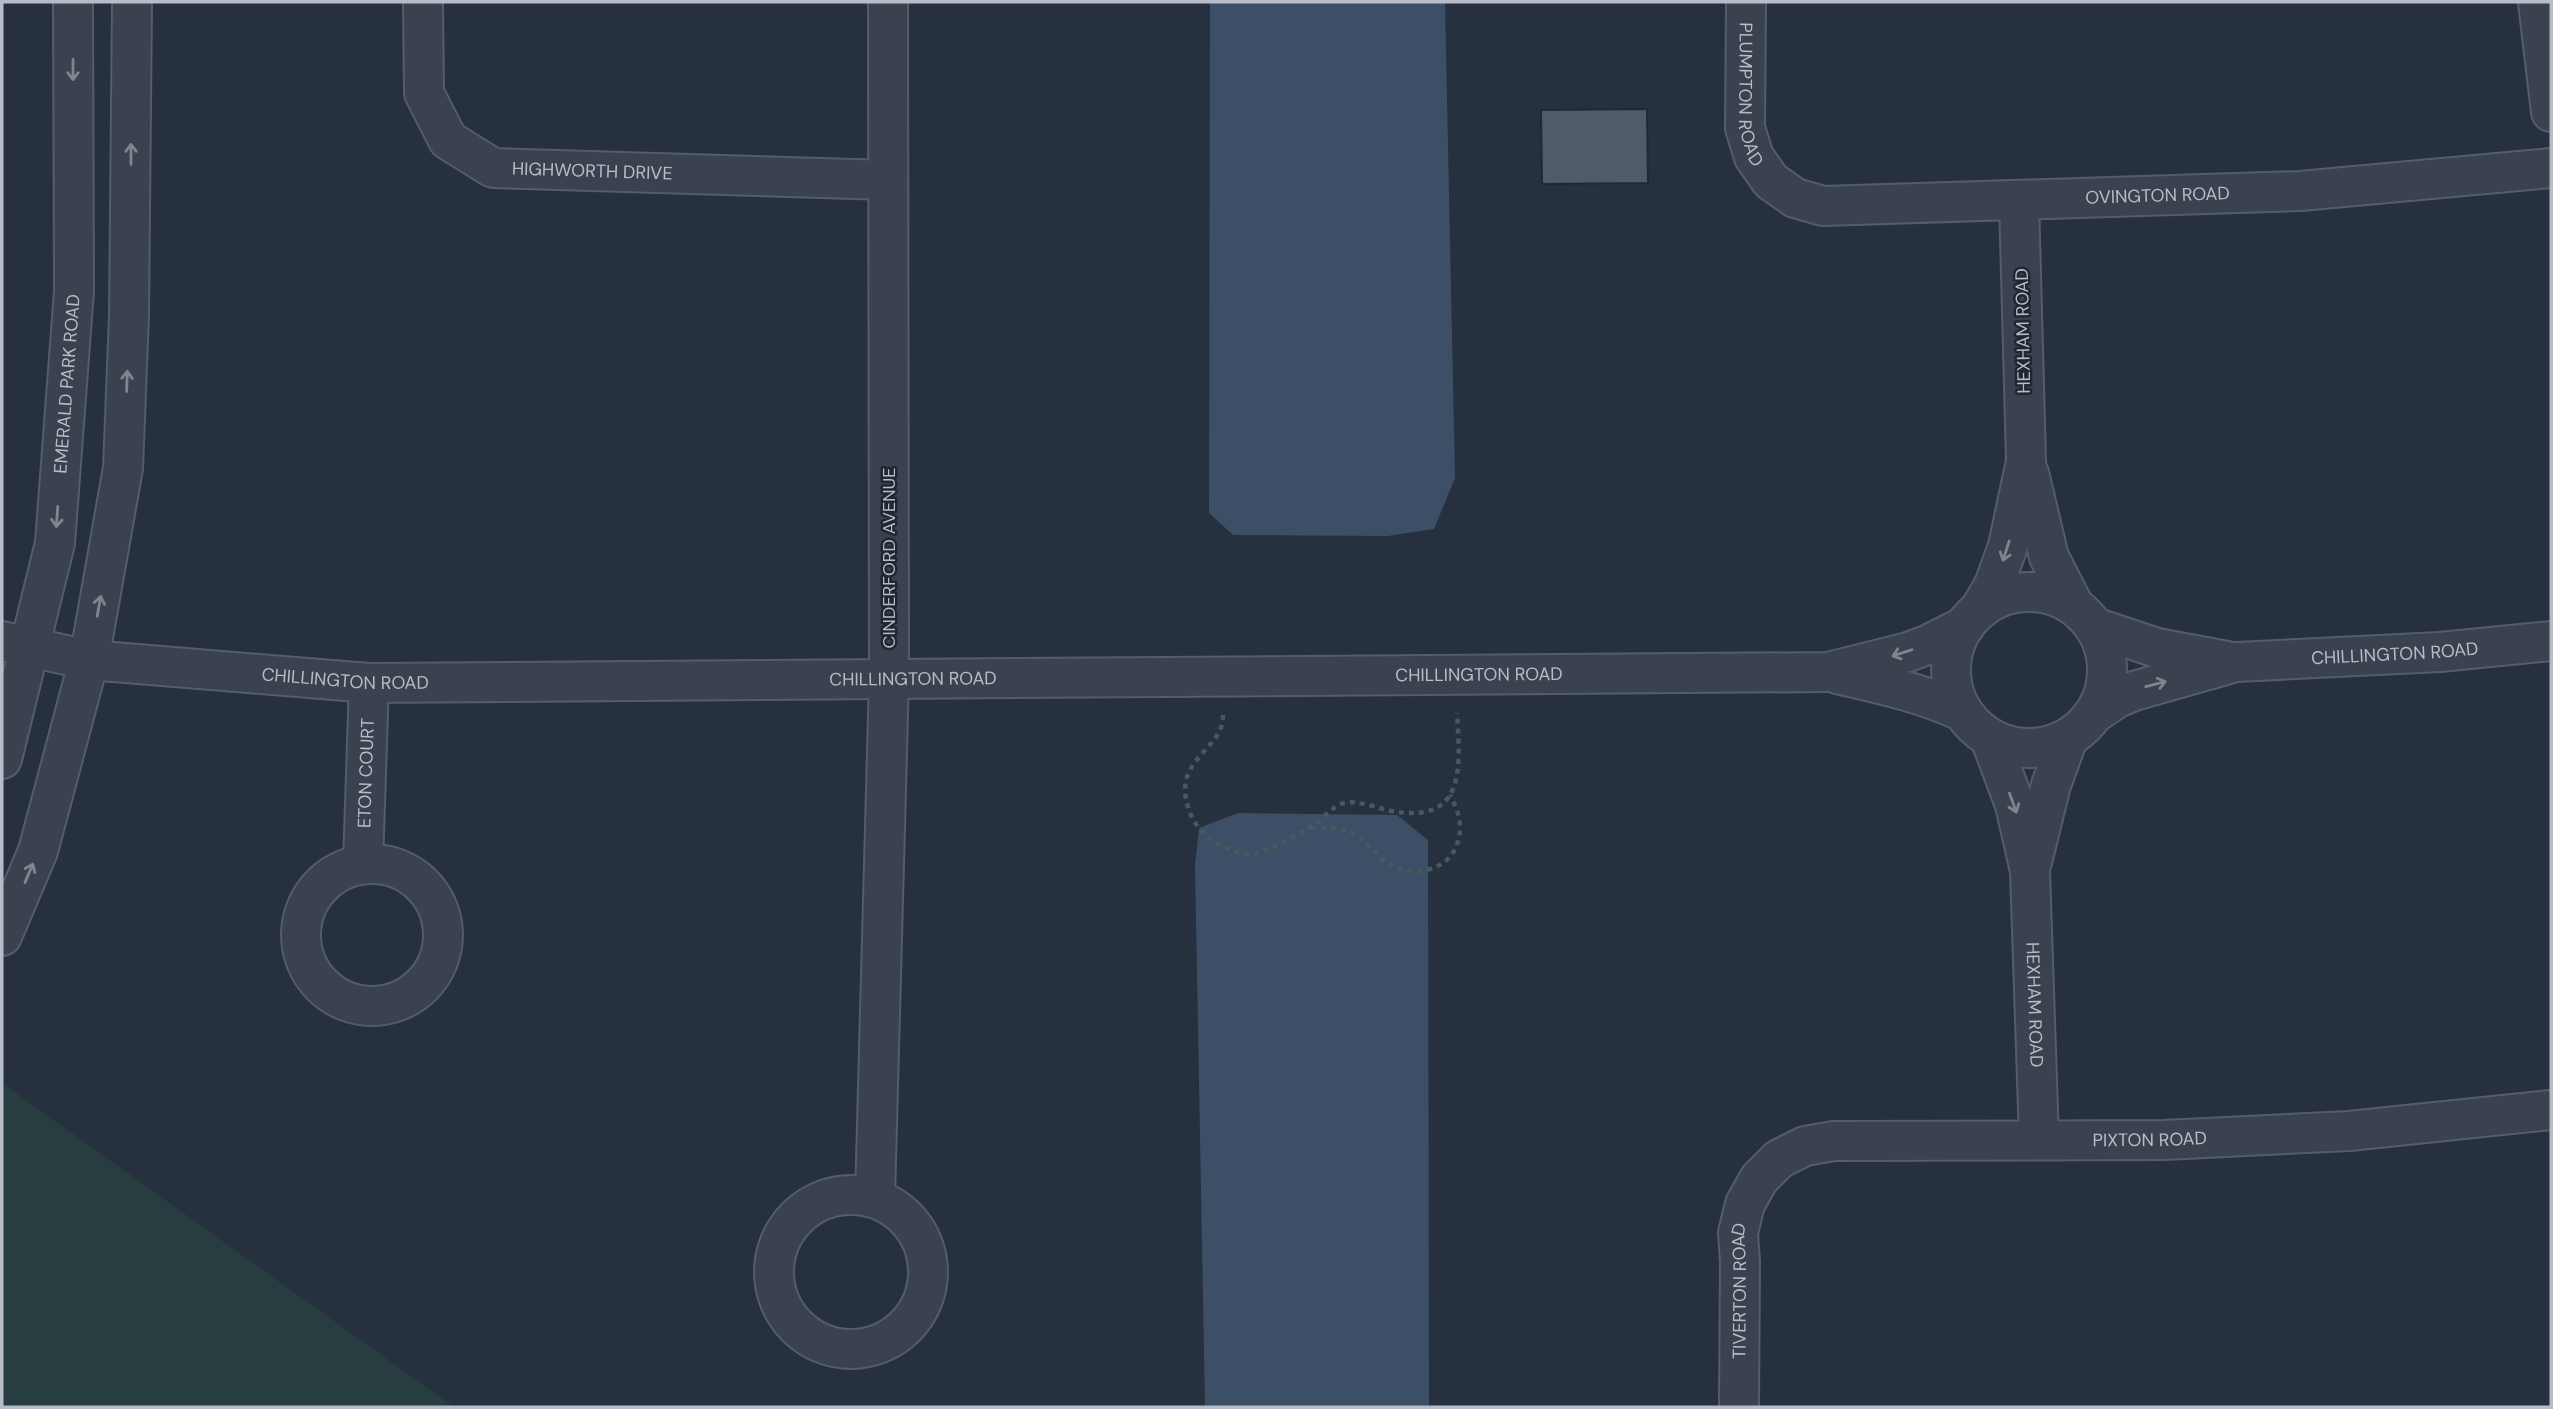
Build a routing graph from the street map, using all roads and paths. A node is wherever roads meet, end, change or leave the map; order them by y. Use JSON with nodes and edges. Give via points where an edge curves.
{"nodes":[{"id":1,"x":73,"y":2,"type":"edge"},
{"id":2,"x":132,"y":2,"type":"edge"},
{"id":3,"x":423,"y":2,"type":"edge"},
{"id":4,"x":888,"y":2,"type":"edge"},
{"id":5,"x":1746,"y":2,"type":"edge"},
{"id":6,"x":2538,"y":2,"type":"edge"},
{"id":7,"x":2551,"y":112,"type":"edge"},
{"id":8,"x":2551,"y":167,"type":"edge"},
{"id":9,"x":888,"y":180,"type":"junction"},
{"id":10,"x":1771,"y":181,"type":"joint"},
{"id":11,"x":2019,"y":200,"type":"junction"},
{"id":12,"x":2026,"y":461,"type":"junction"},
{"id":13,"x":1972,"y":617,"type":"junction"},
{"id":14,"x":2084,"y":617,"type":"junction"},
{"id":15,"x":2551,"y":641,"type":"edge"},
{"id":16,"x":16,"y":644,"type":"edge"},
{"id":17,"x":89,"y":660,"type":"junction"},
{"id":18,"x":2236,"y":662,"type":"junction"},
{"id":19,"x":1828,"y":671,"type":"junction"},
{"id":20,"x":889,"y":678,"type":"junction"},
{"id":21,"x":369,"y":683,"type":"junction"},
{"id":22,"x":1963,"y":712,"type":"junction"},
{"id":23,"x":1457,"y":713,"type":"dead end"},
{"id":24,"x":1223,"y":715,"type":"dead end"},
{"id":25,"x":2082,"y":725,"type":"junction"},
{"id":26,"x":1990,"y":738,"type":"junction"},
{"id":27,"x":2,"y":759,"type":"edge"},
{"id":28,"x":1450,"y":795,"type":"junction"},
{"id":29,"x":1310,"y":828,"type":"junction"},
{"id":30,"x":363,"y":864,"type":"dead end"},
{"id":31,"x":2031,"y":871,"type":"junction"},
{"id":32,"x":2,"y":936,"type":"edge"},
{"id":33,"x":2551,"y":1110,"type":"edge"},
{"id":34,"x":2039,"y":1140,"type":"junction"},
{"id":35,"x":1759,"y":1179,"type":"joint"},
{"id":36,"x":875,"y":1198,"type":"junction"},
{"id":37,"x":1739,"y":1407,"type":"edge"}],
"edges":[{"from":1,"to":16,"type":"street","name":"EMERALD PARK ROAD","one_way":true,"via":[[74,291],[55,543]]},
{"from":17,"to":2,"type":"street","one_way":true,"via":[[123,468],[130,316]]},
{"from":3,"to":9,"type":"street","name":"HIGHWORTH DRIVE","via":[[424,93],[448,140],[493,168]]},
{"from":4,"to":9,"type":"street","name":"CINDERFORD AVENUE"},
{"from":5,"to":10,"type":"street","name":"PLUMPTON ROAD","via":[[1745,128],[1754,157]]},
{"from":6,"to":7,"type":"street"},
{"from":8,"to":11,"type":"street","name":"OVINGTON ROAD","via":[[2300,191]]},
{"from":9,"to":20,"type":"street","name":"CINDERFORD AVENUE"},
{"from":10,"to":11,"type":"street","name":"OVINGTON ROAD","via":[[1795,198],[1823,206]]},
{"from":11,"to":12,"type":"street","name":"HEXHAM ROAD"},
{"from":12,"to":13,"type":"street","name":"HEXHAM ROAD","one_way":true,"via":[[2008,546],[1994,585]]},
{"from":12,"to":14,"type":"street","name":"HEXHAM ROAD","via":[[2049,558]]},
{"from":13,"to":14,"type":"street","via":[[2005,595],[2019,592],[2048,594]]},
{"from":13,"to":19,"type":"street","name":"CHILLINGTON ROAD","one_way":true,"via":[[1927,645]]},
{"from":13,"to":22,"type":"street","via":[[1952,653],[1956,699]]},
{"from":14,"to":18,"type":"street","name":"CHILLINGTON ROAD","via":[[2157,648]]},
{"from":14,"to":25,"type":"street","via":[[2106,655],[2107,670],[2106,685]]},
{"from":15,"to":18,"type":"street","name":"CHILLINGTON ROAD","via":[[2440,652]]},
{"from":16,"to":17,"type":"street","name":"CHILLINGTON ROAD"},
{"from":16,"to":27,"type":"street","name":"EMERALD PARK ROAD"},
{"from":17,"to":21,"type":"street","name":"CHILLINGTON ROAD"},
{"from":32,"to":17,"type":"street","one_way":true,"via":[[38,851]]},
{"from":25,"to":18,"type":"street","name":"CHILLINGTON ROAD","one_way":true,"via":[[2134,691]]},
{"from":19,"to":20,"type":"street","name":"CHILLINGTON ROAD"},
{"from":19,"to":22,"type":"street","name":"CHILLINGTON ROAD","via":[[1913,692]]},
{"from":20,"to":21,"type":"street","name":"CHILLINGTON ROAD"},
{"from":20,"to":36,"type":"street","name":"CINDERFORD AVENUE"},
{"from":21,"to":30,"type":"street","name":"ETON COURT"},
{"from":22,"to":26,"type":"street"},
{"from":23,"to":28,"type":"path","via":[[1459,768]]},
{"from":24,"to":29,"type":"path","via":[[1221,730],[1187,774],[1188,804],[1196,824],[1216,843],[1246,853],[1267,849]]},
{"from":25,"to":26,"type":"street","via":[[2056,744],[2029,749]]},
{"from":25,"to":31,"type":"street","name":"HEXHAM ROAD","via":[[2045,807]]},
{"from":26,"to":31,"type":"street","name":"HEXHAM ROAD","one_way":true,"via":[[2015,805]]},
{"from":28,"to":29,"type":"path","via":[[1422,813],[1340,804]]},
{"from":28,"to":29,"type":"path","via":[[1461,822],[1457,846],[1443,863],[1421,871],[1389,864],[1353,833]]},
{"from":31,"to":34,"type":"street","name":"HEXHAM ROAD"},
{"from":33,"to":34,"type":"street","name":"PIXTON ROAD","via":[[2349,1131],[2164,1140]]},
{"from":34,"to":35,"type":"street","name":"PIXTON ROAD","via":[[1834,1141],[1805,1146],[1779,1159]]},
{"from":35,"to":37,"type":"street","name":"TIVERTON ROAD","via":[[1745,1205],[1738,1233]]},
{"from":36,"to":36,"type":"street","via":[[849,1194],[824,1198],[802,1211],[785,1230],[775,1254],[773,1279],[780,1304],[794,1325],[814,1341],[838,1349],[864,1349],[888,1341],[908,1325],[922,1303],[928,1278],[926,1252],[915,1228],[897,1210]]}]}
